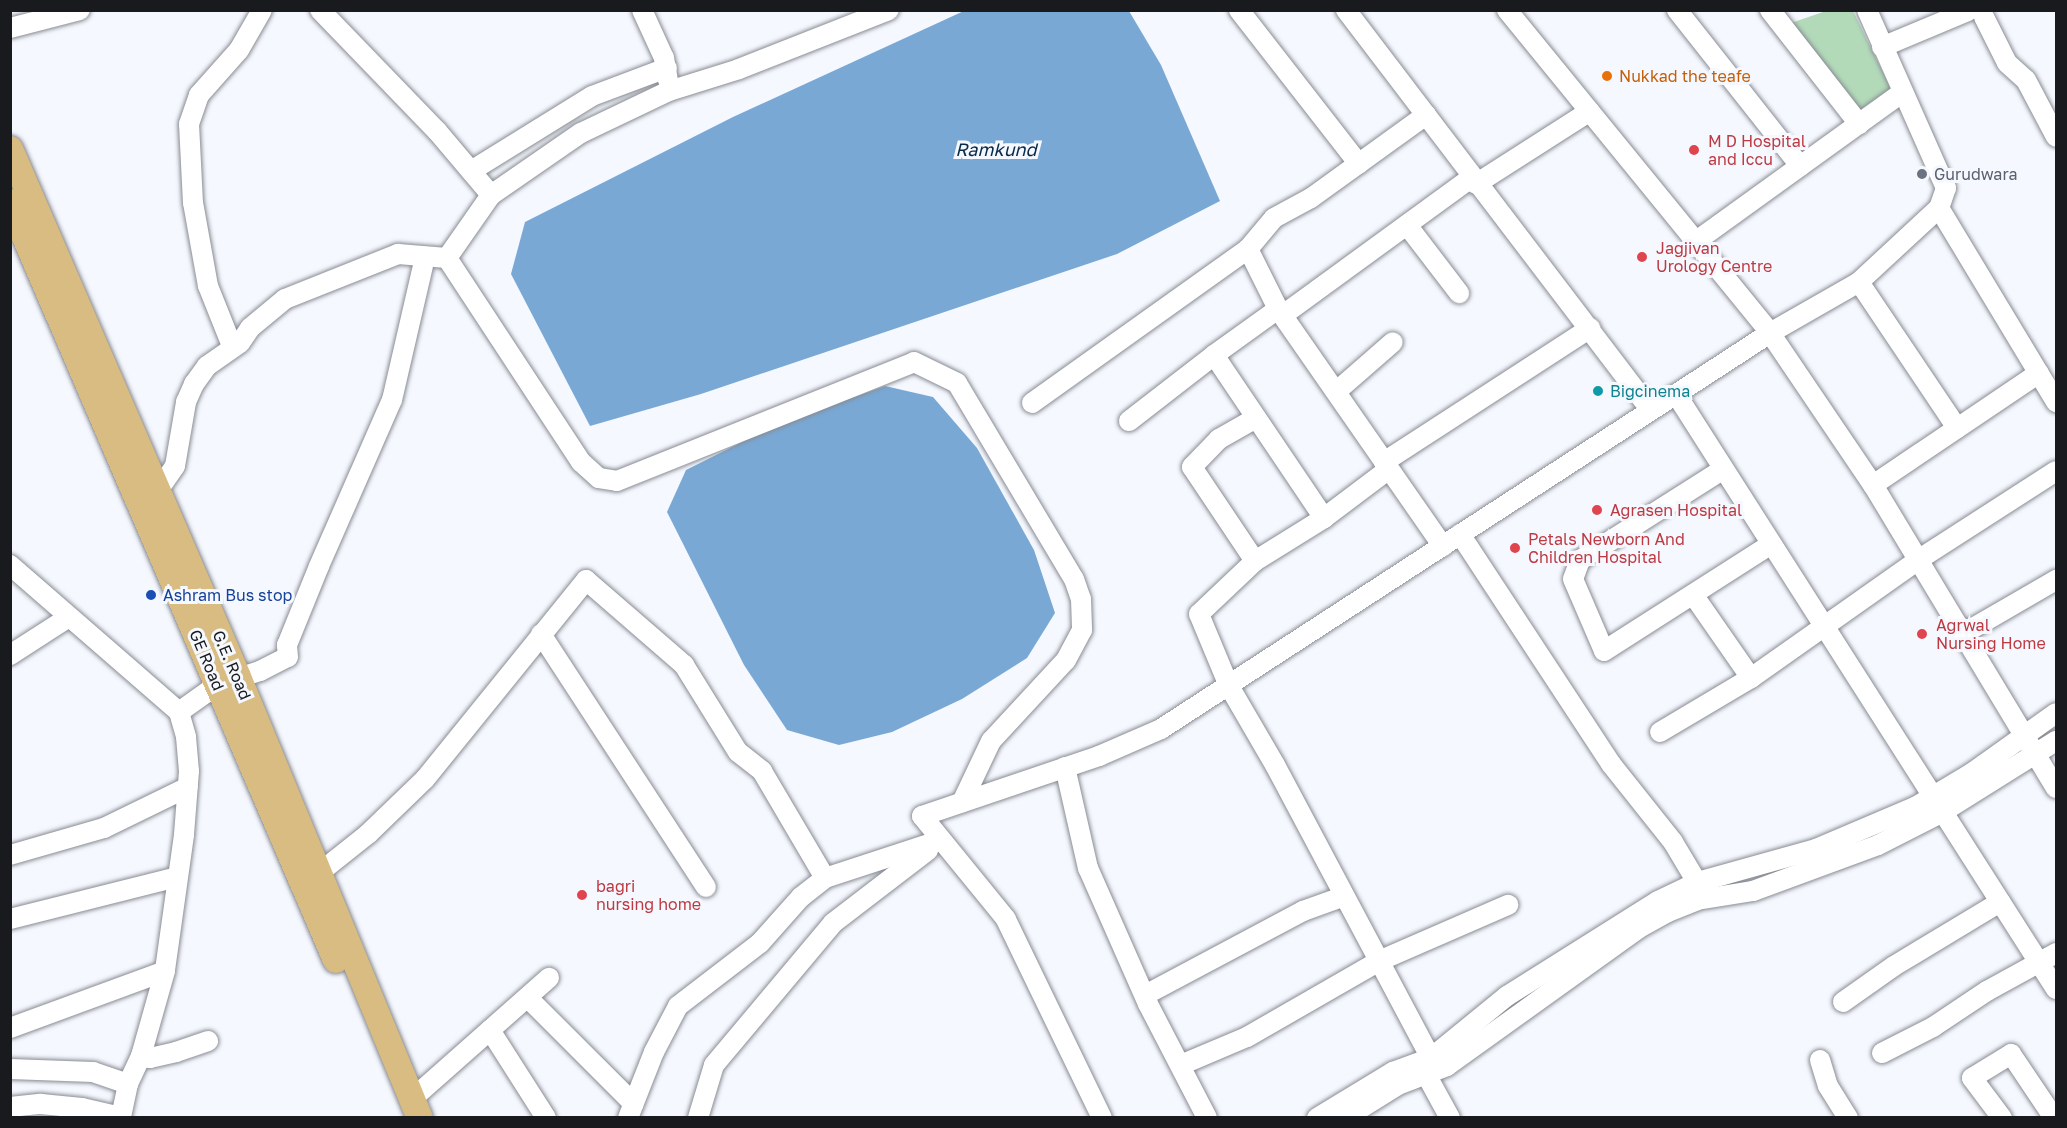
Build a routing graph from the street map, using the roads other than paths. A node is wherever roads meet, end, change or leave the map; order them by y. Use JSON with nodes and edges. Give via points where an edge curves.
{"nodes":[{"id":1,"x":80,"y":10,"type":"edge"},
{"id":2,"x":262,"y":10,"type":"edge"},
{"id":3,"x":320,"y":10,"type":"edge"},
{"id":4,"x":642,"y":10,"type":"edge"},
{"id":5,"x":889,"y":10,"type":"edge"},
{"id":6,"x":1239,"y":10,"type":"edge"},
{"id":7,"x":1346,"y":10,"type":"edge"},
{"id":8,"x":1507,"y":10,"type":"edge"},
{"id":9,"x":1677,"y":10,"type":"edge"},
{"id":10,"x":1770,"y":10,"type":"edge"},
{"id":11,"x":1867,"y":10,"type":"edge"},
{"id":12,"x":1979,"y":12,"type":"edge"},
{"id":13,"x":10,"y":28,"type":"edge"},
{"id":14,"x":1882,"y":47,"type":"junction"},
{"id":15,"x":667,"y":68,"type":"junction"},
{"id":16,"x":669,"y":91,"type":"junction"},
{"id":17,"x":1903,"y":92,"type":"junction"},
{"id":18,"x":1590,"y":111,"type":"junction"},
{"id":19,"x":1426,"y":115,"type":"junction"},
{"id":20,"x":1859,"y":124,"type":"junction"},
{"id":21,"x":2056,"y":137,"type":"edge"},
{"id":22,"x":10,"y":149,"type":"edge"},
{"id":23,"x":1359,"y":164,"type":"junction"},
{"id":24,"x":1800,"y":166,"type":"junction"},
{"id":25,"x":471,"y":171,"type":"junction"},
{"id":26,"x":1474,"y":181,"type":"junction"},
{"id":27,"x":491,"y":195,"type":"junction"},
{"id":28,"x":10,"y":202,"type":"edge"},
{"id":29,"x":1939,"y":208,"type":"junction"},
{"id":30,"x":1407,"y":225,"type":"junction"},
{"id":31,"x":1695,"y":242,"type":"junction"},
{"id":32,"x":1248,"y":249,"type":"junction"},
{"id":33,"x":425,"y":256,"type":"junction"},
{"id":34,"x":447,"y":258,"type":"junction"},
{"id":35,"x":1859,"y":282,"type":"junction"},
{"id":36,"x":1459,"y":292,"type":"dead end"},
{"id":37,"x":1280,"y":312,"type":"junction"},
{"id":38,"x":1590,"y":328,"type":"junction"},
{"id":39,"x":1770,"y":333,"type":"junction"},
{"id":40,"x":1393,"y":342,"type":"dead end"},
{"id":41,"x":232,"y":346,"type":"junction"},
{"id":42,"x":1214,"y":356,"type":"junction"},
{"id":43,"x":2039,"y":373,"type":"junction"},
{"id":44,"x":1338,"y":391,"type":"junction"},
{"id":45,"x":1676,"y":394,"type":"junction"},
{"id":46,"x":2056,"y":402,"type":"edge"},
{"id":47,"x":1032,"y":403,"type":"dead end"},
{"id":48,"x":1651,"y":410,"type":"junction"},
{"id":49,"x":1256,"y":418,"type":"junction"},
{"id":50,"x":1129,"y":421,"type":"dead end"},
{"id":51,"x":1957,"y":428,"type":"junction"},
{"id":52,"x":1386,"y":465,"type":"junction"},
{"id":53,"x":1722,"y":470,"type":"junction"},
{"id":54,"x":2056,"y":471,"type":"edge"},
{"id":55,"x":1873,"y":485,"type":"junction"},
{"id":56,"x":150,"y":501,"type":"junction"},
{"id":57,"x":1324,"y":518,"type":"junction"},
{"id":58,"x":1460,"y":534,"type":"junction"},
{"id":59,"x":1771,"y":544,"type":"junction"},
{"id":60,"x":1443,"y":546,"type":"junction"},
{"id":61,"x":1918,"y":560,"type":"junction"},
{"id":62,"x":1255,"y":561,"type":"junction"},
{"id":63,"x":14,"y":574,"type":"edge"},
{"id":64,"x":2056,"y":580,"type":"edge"},
{"id":65,"x":1694,"y":596,"type":"junction"},
{"id":66,"x":69,"y":617,"type":"junction"},
{"id":67,"x":1822,"y":627,"type":"junction"},
{"id":68,"x":541,"y":633,"type":"junction"},
{"id":69,"x":1961,"y":635,"type":"junction"},
{"id":70,"x":10,"y":655,"type":"edge"},
{"id":71,"x":1751,"y":678,"type":"junction"},
{"id":72,"x":227,"y":681,"type":"junction"},
{"id":73,"x":1229,"y":686,"type":"junction"},
{"id":74,"x":179,"y":712,"type":"junction"},
{"id":75,"x":2056,"y":713,"type":"edge"},
{"id":76,"x":1660,"y":732,"type":"dead end"},
{"id":77,"x":2025,"y":735,"type":"junction"},
{"id":78,"x":2056,"y":741,"type":"edge"},
{"id":79,"x":2036,"y":755,"type":"junction"},
{"id":80,"x":1065,"y":767,"type":"junction"},
{"id":81,"x":188,"y":787,"type":"junction"},
{"id":82,"x":2056,"y":788,"type":"edge"},
{"id":83,"x":962,"y":802,"type":"junction"},
{"id":84,"x":1936,"y":806,"type":"junction"},
{"id":85,"x":941,"y":840,"type":"junction"},
{"id":86,"x":10,"y":855,"type":"edge"},
{"id":87,"x":319,"y":873,"type":"junction"},
{"id":88,"x":177,"y":877,"type":"junction"},
{"id":89,"x":825,"y":878,"type":"junction"},
{"id":90,"x":706,"y":887,"type":"dead end"},
{"id":91,"x":1702,"y":890,"type":"junction"},
{"id":92,"x":1342,"y":897,"type":"junction"},
{"id":93,"x":2000,"y":902,"type":"junction"},
{"id":94,"x":1508,"y":905,"type":"dead end"},
{"id":95,"x":10,"y":919,"type":"edge"},
{"id":96,"x":2048,"y":958,"type":"edge"},
{"id":97,"x":1379,"y":961,"type":"junction"},
{"id":98,"x":165,"y":971,"type":"junction"},
{"id":99,"x":549,"y":978,"type":"dead end"},
{"id":100,"x":2056,"y":989,"type":"edge"},
{"id":101,"x":1147,"y":994,"type":"junction"},
{"id":102,"x":529,"y":999,"type":"junction"},
{"id":103,"x":1843,"y":1002,"type":"dead end"},
{"id":104,"x":10,"y":1028,"type":"edge"},
{"id":105,"x":490,"y":1030,"type":"junction"},
{"id":106,"x":208,"y":1041,"type":"dead end"},
{"id":107,"x":1882,"y":1053,"type":"dead end"},
{"id":108,"x":141,"y":1056,"type":"junction"},
{"id":109,"x":1820,"y":1060,"type":"dead end"},
{"id":110,"x":1182,"y":1065,"type":"junction"},
{"id":111,"x":1429,"y":1067,"type":"junction"},
{"id":112,"x":10,"y":1069,"type":"edge"},
{"id":113,"x":128,"y":1084,"type":"junction"},
{"id":114,"x":10,"y":1107,"type":"edge"},
{"id":115,"x":412,"y":1111,"type":"edge"},
{"id":116,"x":631,"y":1111,"type":"edge"},
{"id":117,"x":121,"y":1117,"type":"edge"},
{"id":118,"x":546,"y":1118,"type":"edge"},
{"id":119,"x":698,"y":1118,"type":"edge"},
{"id":120,"x":1102,"y":1118,"type":"edge"},
{"id":121,"x":1207,"y":1118,"type":"edge"},
{"id":122,"x":1317,"y":1118,"type":"edge"},
{"id":123,"x":1346,"y":1118,"type":"edge"},
{"id":124,"x":1450,"y":1118,"type":"edge"},
{"id":125,"x":1848,"y":1118,"type":"edge"},
{"id":126,"x":2002,"y":1118,"type":"edge"},
{"id":127,"x":2054,"y":1118,"type":"edge"}],
"edges":[{"from":1,"to":13,"type":"street"},
{"from":2,"to":41,"type":"street","via":[[239,50],[199,95],[189,124],[193,203],[208,286]]},
{"from":3,"to":25,"type":"street"},
{"from":4,"to":15,"type":"street"},
{"from":5,"to":16,"type":"street","via":[[739,69]]},
{"from":6,"to":23,"type":"street"},
{"from":7,"to":19,"type":"street"},
{"from":8,"to":18,"type":"street"},
{"from":9,"to":24,"type":"street"},
{"from":10,"to":20,"type":"street"},
{"from":11,"to":14,"type":"street"},
{"from":12,"to":14,"type":"street"},
{"from":12,"to":21,"type":"street","via":[[2007,63],[2026,80]]},
{"from":14,"to":17,"type":"street"},
{"from":15,"to":16,"type":"street"},
{"from":15,"to":25,"type":"street","via":[[592,96]]},
{"from":16,"to":27,"type":"street","via":[[581,133]]},
{"from":17,"to":20,"type":"street"},
{"from":17,"to":29,"type":"street","via":[[1946,188]]},
{"from":18,"to":26,"type":"street"},
{"from":18,"to":31,"type":"street"},
{"from":19,"to":23,"type":"street"},
{"from":19,"to":26,"type":"street"},
{"from":20,"to":24,"type":"street"},
{"from":22,"to":56,"type":"main road"},
{"from":23,"to":32,"type":"street","via":[[1274,218]]},
{"from":24,"to":31,"type":"street"},
{"from":25,"to":27,"type":"street"},
{"from":26,"to":30,"type":"street"},
{"from":26,"to":38,"type":"street"},
{"from":27,"to":34,"type":"street"},
{"from":28,"to":56,"type":"main road","name":"GE Road"},
{"from":29,"to":35,"type":"street"},
{"from":29,"to":43,"type":"street"},
{"from":30,"to":36,"type":"street"},
{"from":30,"to":37,"type":"street"},
{"from":31,"to":39,"type":"street"},
{"from":32,"to":37,"type":"street"},
{"from":32,"to":47,"type":"street"},
{"from":33,"to":34,"type":"street"},
{"from":33,"to":41,"type":"street","via":[[398,254],[340,279],[311,286],[265,312],[240,343]]},
{"from":33,"to":72,"type":"street","via":[[392,400],[287,645],[288,657]]},
{"from":34,"to":83,"type":"street","via":[[581,462],[599,478],[617,481],[914,362],[957,383],[1074,579],[1081,599],[1082,630],[1066,660],[990,741]]},
{"from":35,"to":39,"type":"street"},
{"from":35,"to":51,"type":"street"},
{"from":37,"to":42,"type":"street"},
{"from":37,"to":44,"type":"street"},
{"from":38,"to":48,"type":"street"},
{"from":38,"to":52,"type":"street"},
{"from":39,"to":45,"type":"street"},
{"from":39,"to":55,"type":"street"},
{"from":40,"to":44,"type":"street"},
{"from":41,"to":56,"type":"street","via":[[207,366],[194,384],[186,402],[175,466]]},
{"from":42,"to":49,"type":"street"},
{"from":42,"to":50,"type":"street"},
{"from":43,"to":46,"type":"street"},
{"from":43,"to":51,"type":"street"},
{"from":44,"to":52,"type":"street"},
{"from":45,"to":48,"type":"street"},
{"from":45,"to":53,"type":"street"},
{"from":48,"to":58,"type":"street"},
{"from":49,"to":57,"type":"street"},
{"from":49,"to":62,"type":"street","via":[[1219,439],[1192,467]]},
{"from":51,"to":55,"type":"street"},
{"from":52,"to":57,"type":"street"},
{"from":52,"to":60,"type":"street"},
{"from":53,"to":59,"type":"street"},
{"from":53,"to":65,"type":"street","via":[[1580,560],[1573,579],[1604,651]]},
{"from":54,"to":61,"type":"street"},
{"from":55,"to":61,"type":"street"},
{"from":56,"to":72,"type":"main road","name":"GE Road"},
{"from":57,"to":62,"type":"street"},
{"from":58,"to":60,"type":"street"},
{"from":58,"to":91,"type":"street","via":[[1611,764],[1673,842]]},
{"from":59,"to":65,"type":"street"},
{"from":59,"to":67,"type":"street"},
{"from":60,"to":73,"type":"street"},
{"from":61,"to":67,"type":"street"},
{"from":61,"to":69,"type":"street"},
{"from":62,"to":73,"type":"street","via":[[1199,614]]},
{"from":63,"to":66,"type":"street"},
{"from":64,"to":69,"type":"street"},
{"from":65,"to":71,"type":"street"},
{"from":66,"to":70,"type":"street"},
{"from":66,"to":74,"type":"street"},
{"from":67,"to":71,"type":"street"},
{"from":67,"to":84,"type":"street"},
{"from":68,"to":87,"type":"street","via":[[425,780]]},
{"from":68,"to":89,"type":"street","via":[[586,580],[684,665],[738,752],[762,771]]},
{"from":68,"to":90,"type":"street"},
{"from":69,"to":77,"type":"street"},
{"from":71,"to":76,"type":"street"},
{"from":72,"to":74,"type":"street"},
{"from":72,"to":87,"type":"main road","name":"G.E. Road"},
{"from":72,"to":115,"type":"main road","name":"GE Road"},
{"from":73,"to":80,"type":"street","via":[[1161,729]]},
{"from":73,"to":92,"type":"street","via":[[1275,765]]},
{"from":74,"to":81,"type":"street","via":[[186,737]]},
{"from":75,"to":77,"type":"street"},
{"from":77,"to":79,"type":"street"},
{"from":77,"to":84,"type":"street"},
{"from":78,"to":79,"type":"street"},
{"from":79,"to":82,"type":"street"},
{"from":79,"to":84,"type":"street"},
{"from":80,"to":83,"type":"street"},
{"from":80,"to":101,"type":"street","via":[[1088,868]]},
{"from":81,"to":86,"type":"street","via":[[105,828]]},
{"from":81,"to":88,"type":"street"},
{"from":83,"to":85,"type":"street","via":[[922,816]]},
{"from":84,"to":91,"type":"street"},
{"from":84,"to":93,"type":"street"},
{"from":85,"to":89,"type":"street"},
{"from":85,"to":119,"type":"street","via":[[833,923],[714,1065]]},
{"from":85,"to":120,"type":"street","via":[[1006,919]]},
{"from":87,"to":115,"type":"main road","name":"G.E. Road"},
{"from":88,"to":95,"type":"street"},
{"from":88,"to":98,"type":"street"},
{"from":89,"to":116,"type":"street","via":[[801,897],[760,943],[678,1005]]},
{"from":91,"to":111,"type":"street","via":[[1658,901],[1507,996]]},
{"from":92,"to":97,"type":"street"},
{"from":92,"to":101,"type":"street","via":[[1303,911]]},
{"from":93,"to":96,"type":"street"},
{"from":93,"to":103,"type":"street"},
{"from":94,"to":97,"type":"street"},
{"from":96,"to":100,"type":"street"},
{"from":96,"to":107,"type":"street"},
{"from":97,"to":110,"type":"street","via":[[1247,1037]]},
{"from":97,"to":111,"type":"street"},
{"from":98,"to":104,"type":"street"},
{"from":98,"to":108,"type":"street"},
{"from":99,"to":102,"type":"street"},
{"from":101,"to":110,"type":"street","via":[[1172,1052]]},
{"from":102,"to":105,"type":"street"},
{"from":102,"to":116,"type":"street"},
{"from":105,"to":115,"type":"street"},
{"from":105,"to":118,"type":"street"},
{"from":106,"to":108,"type":"street","via":[[150,1058]]},
{"from":108,"to":113,"type":"street"},
{"from":109,"to":125,"type":"street","via":[[1828,1086]]},
{"from":110,"to":121,"type":"street"},
{"from":111,"to":122,"type":"street","via":[[1393,1072]]},
{"from":111,"to":123,"type":"street"},
{"from":111,"to":124,"type":"street"},
{"from":112,"to":113,"type":"street","via":[[93,1072]]},
{"from":113,"to":117,"type":"street"},
{"from":114,"to":117,"type":"street","via":[[82,1108]]},
{"from":126,"to":127,"type":"street","via":[[1972,1078],[2011,1054]]}]}
